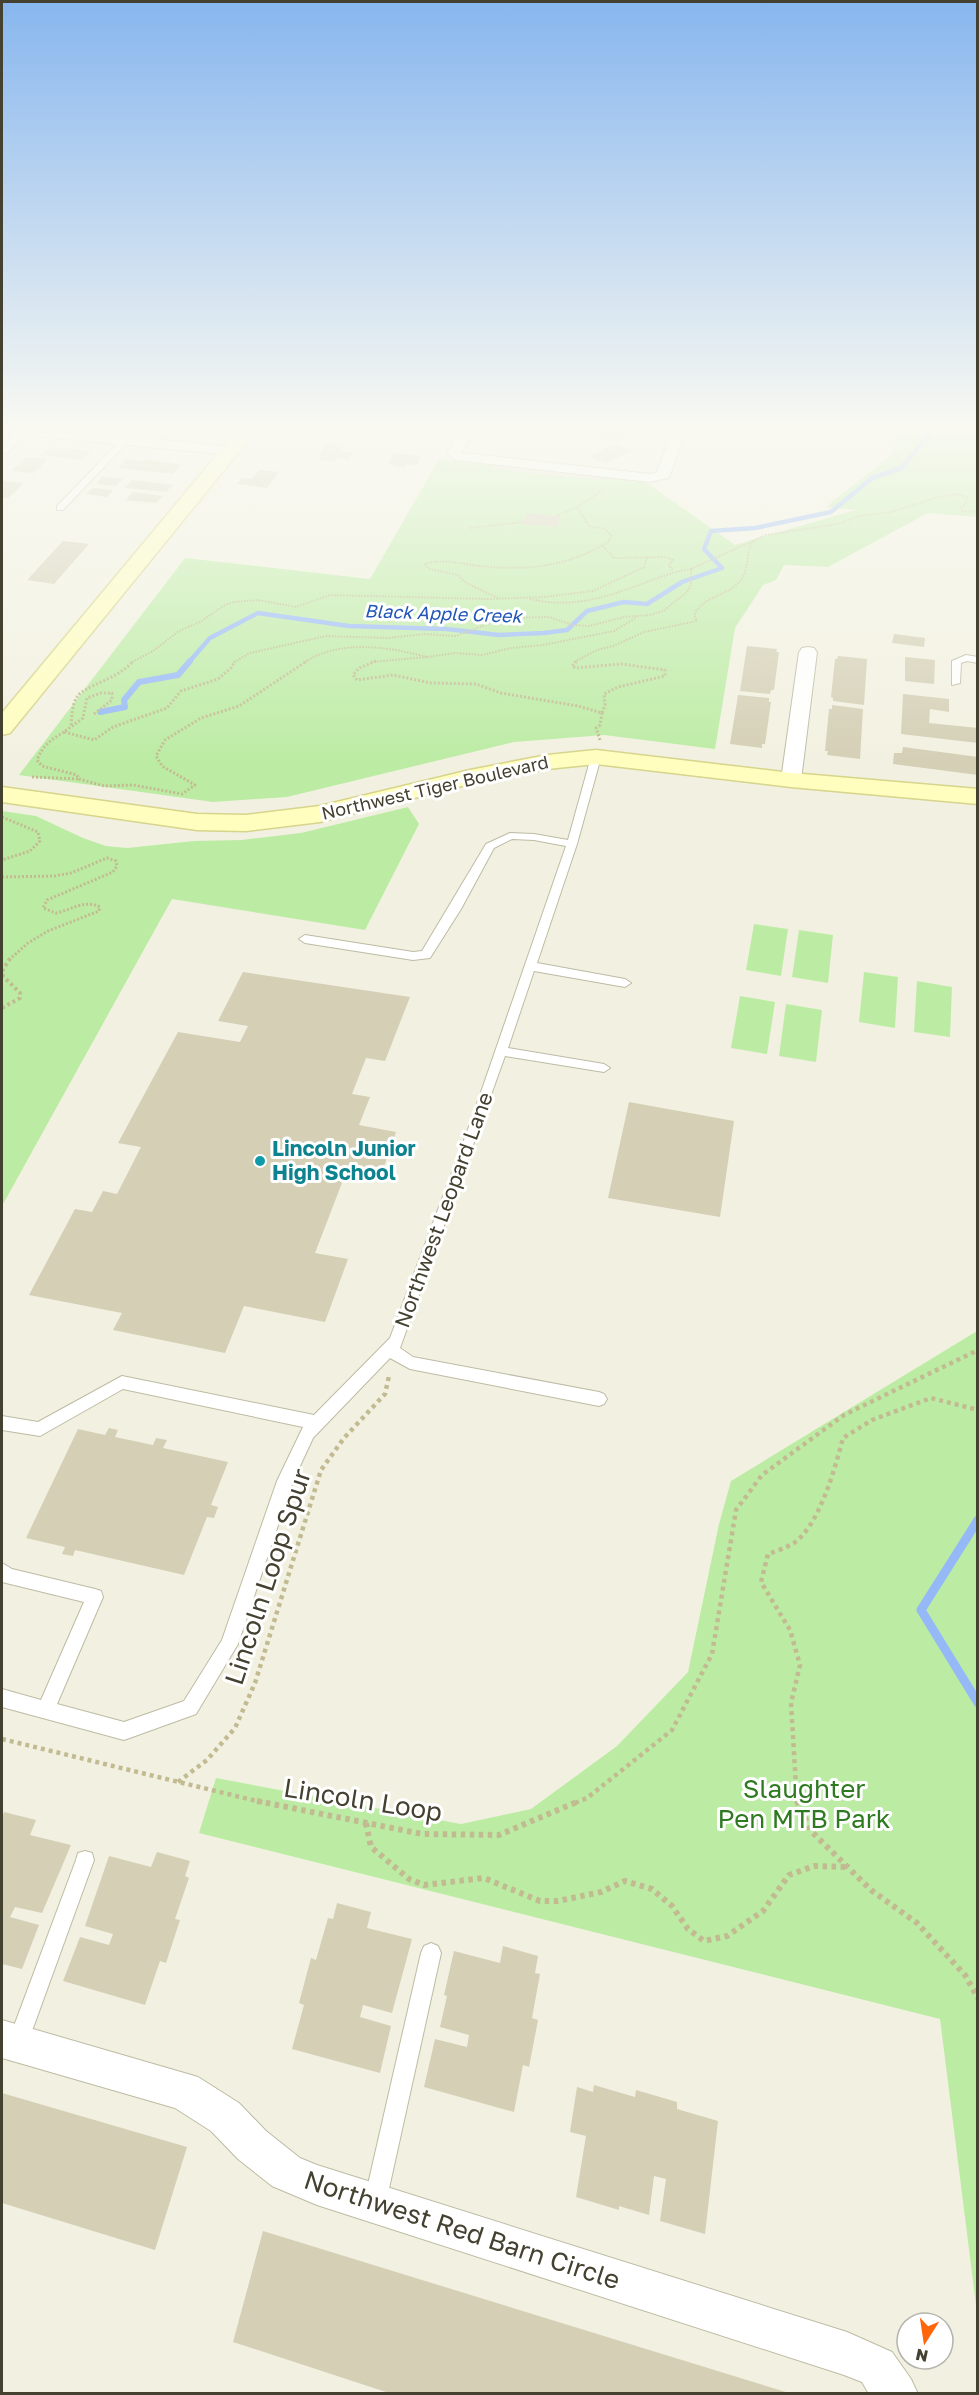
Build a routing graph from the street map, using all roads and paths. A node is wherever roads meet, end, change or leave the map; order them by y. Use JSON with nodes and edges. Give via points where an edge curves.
{"nodes":[{"id":1,"x":159,"y":538,"type":"edge"},
{"id":2,"x":610,"y":538,"type":"edge"},
{"id":3,"x":759,"y":538,"type":"edge"},
{"id":4,"x":754,"y":540,"type":"junction"},
{"id":5,"x":603,"y":546,"type":"junction"},
{"id":6,"x":647,"y":558,"type":"junction"},
{"id":7,"x":691,"y":569,"type":"junction"},
{"id":8,"x":673,"y":571,"type":"junction"},
{"id":9,"x":526,"y":597,"type":"junction"},
{"id":10,"x":499,"y":598,"type":"junction"},
{"id":11,"x":641,"y":616,"type":"junction"},
{"id":12,"x":808,"y":652,"type":"dead end"},
{"id":13,"x":425,"y":657,"type":"junction"},
{"id":14,"x":978,"y":660,"type":"edge"},
{"id":15,"x":955,"y":683,"type":"dead end"},
{"id":16,"x":602,"y":713,"type":"junction"},
{"id":17,"x":94,"y":714,"type":"dead end"},
{"id":18,"x":71,"y":726,"type":"junction"},
{"id":19,"x":2,"y":728,"type":"edge"},
{"id":20,"x":65,"y":733,"type":"junction"},
{"id":21,"x":600,"y":753,"type":"junction"},
{"id":22,"x":26,"y":777,"type":"dead end"},
{"id":23,"x":79,"y":779,"type":"junction"},
{"id":24,"x":791,"y":780,"type":"junction"},
{"id":25,"x":2,"y":795,"type":"edge"},
{"id":26,"x":978,"y":797,"type":"edge"},
{"id":27,"x":2,"y":817,"type":"edge"},
{"id":28,"x":572,"y":843,"type":"junction"},
{"id":29,"x":2,"y":860,"type":"edge"},
{"id":30,"x":2,"y":877,"type":"edge"},
{"id":31,"x":305,"y":939,"type":"dead end"},
{"id":32,"x":529,"y":966,"type":"junction"},
{"id":33,"x":2,"y":973,"type":"edge"},
{"id":34,"x":625,"y":983,"type":"dead end"},
{"id":35,"x":2,"y":1008,"type":"edge"},
{"id":36,"x":501,"y":1051,"type":"junction"},
{"id":37,"x":604,"y":1068,"type":"dead end"},
{"id":38,"x":389,"y":1349,"type":"junction"},
{"id":39,"x":978,"y":1350,"type":"edge"},
{"id":40,"x":390,"y":1378,"type":"dead end"},
{"id":41,"x":599,"y":1399,"type":"dead end"},
{"id":42,"x":978,"y":1410,"type":"edge"},
{"id":43,"x":2,"y":1423,"type":"edge"},
{"id":44,"x":318,"y":1423,"type":"junction"},
{"id":45,"x":2,"y":1572,"type":"edge"},
{"id":46,"x":2,"y":1698,"type":"edge"},
{"id":47,"x":45,"y":1710,"type":"junction"},
{"id":48,"x":2,"y":1739,"type":"edge"},
{"id":49,"x":177,"y":1783,"type":"junction"},
{"id":50,"x":366,"y":1823,"type":"junction"},
{"id":51,"x":85,"y":1860,"type":"dead end"},
{"id":52,"x":848,"y":1868,"type":"junction"},
{"id":53,"x":431,"y":1953,"type":"dead end"},
{"id":54,"x":978,"y":1998,"type":"edge"},
{"id":55,"x":9,"y":2041,"type":"edge"},
{"id":56,"x":374,"y":2204,"type":"junction"},
{"id":57,"x":896,"y":2394,"type":"edge"}],
"edges":[{"from":1,"to":19,"type":"street"},
{"from":2,"to":5,"type":"path"},
{"from":3,"to":4,"type":"path"},
{"from":4,"to":7,"type":"path"},
{"from":4,"to":16,"type":"path","via":[[749,545],[742,579],[697,608],[697,621],[644,632],[573,663],[575,668],[621,664],[665,670],[661,678],[604,694]]},
{"from":5,"to":6,"type":"path","via":[[612,558]]},
{"from":5,"to":10,"type":"path","via":[[572,560],[519,569],[439,561],[424,564],[458,575],[466,583]]},
{"from":6,"to":8,"type":"path","via":[[673,560],[669,565]]},
{"from":6,"to":9,"type":"path","via":[[644,567],[593,591]]},
{"from":7,"to":8,"type":"path"},
{"from":7,"to":11,"type":"path","via":[[687,592],[663,611]]},
{"from":8,"to":9,"type":"path","via":[[606,598],[585,602],[557,605]]},
{"from":9,"to":10,"type":"path"},
{"from":10,"to":18,"type":"path","via":[[340,594],[296,607],[258,600],[234,602],[179,631],[113,678],[80,692],[75,699]]},
{"from":11,"to":13,"type":"path","via":[[614,631],[543,645],[482,655]]},
{"from":11,"to":20,"type":"path","via":[[589,626],[549,617],[504,618],[456,636],[340,635],[301,640],[242,655],[218,679],[181,691],[167,708],[113,727],[94,740]]},
{"from":12,"to":24,"type":"street"},
{"from":13,"to":16,"type":"path","via":[[376,662],[353,675],[357,680],[393,675],[430,683],[476,684],[501,693]]},
{"from":13,"to":23,"type":"path","via":[[395,649],[333,651],[313,657],[239,706],[201,718],[165,740],[156,756],[162,766],[195,784],[182,794],[104,786]]},
{"from":14,"to":15,"type":"lane","via":[[957,661]]},
{"from":16,"to":21,"type":"path","via":[[596,728]]},
{"from":17,"to":18,"type":"path","via":[[112,700],[112,693],[87,698],[82,718]]},
{"from":18,"to":20,"type":"path"},
{"from":20,"to":23,"type":"path","via":[[52,739],[37,760],[42,766]]},
{"from":21,"to":24,"type":"street","name":"Northwest Tiger Boulevard"},
{"from":21,"to":25,"type":"street","name":"Northwest Tiger Boulevard","via":[[503,771],[320,814],[256,823],[197,822]]},
{"from":21,"to":28,"type":"lane","name":"Northwest Leopard Lane"},
{"from":22,"to":23,"type":"path"},
{"from":24,"to":26,"type":"street","name":"Northwest Tiger Boulevard"},
{"from":27,"to":29,"type":"path","via":[[38,832],[40,841],[30,851]]},
{"from":28,"to":31,"type":"lane","via":[[510,836],[490,846],[426,955]]},
{"from":28,"to":32,"type":"lane","name":"Northwest Leopard Lane"},
{"from":30,"to":33,"type":"path","via":[[71,873],[107,858],[116,861],[117,866],[113,872],[47,900],[43,908],[54,914],[85,903],[100,907],[91,917],[39,936],[9,959]]},
{"from":32,"to":34,"type":"lane"},
{"from":32,"to":36,"type":"lane","name":"Northwest Leopard Lane"},
{"from":33,"to":35,"type":"path","via":[[20,998]]},
{"from":36,"to":37,"type":"lane"},
{"from":36,"to":38,"type":"lane","name":"Northwest Leopard Lane","via":[[396,1342]]},
{"from":38,"to":41,"type":"lane","via":[[410,1363]]},
{"from":38,"to":44,"type":"lane","name":"Northwest Leopard Lane"},
{"from":39,"to":50,"type":"path","name":"Lincoln Loop","via":[[844,1415],[762,1475],[736,1510],[712,1654],[672,1730],[587,1798],[499,1834],[422,1834]]},
{"from":40,"to":49,"type":"path","name":"Lincoln Loop Spur","via":[[385,1394],[344,1437],[321,1470],[255,1683],[235,1728],[207,1760]]},
{"from":42,"to":52,"type":"path","via":[[931,1398],[872,1420],[843,1438],[836,1468],[818,1510],[796,1542],[768,1554],[761,1582],[790,1630],[800,1665],[791,1703],[797,1805],[811,1831]]},
{"from":43,"to":44,"type":"lane","via":[[40,1429],[122,1382]]},
{"from":44,"to":47,"type":"lane","name":"Northwest Leopard Lane","via":[[307,1433],[285,1481],[229,1644],[190,1708],[124,1731]]},
{"from":45,"to":47,"type":"lane","via":[[95,1597]]},
{"from":46,"to":47,"type":"lane","name":"Northwest Leopard Lane"},
{"from":48,"to":49,"type":"path","name":"Lincoln Loop"},
{"from":49,"to":50,"type":"path","name":"Lincoln Loop"},
{"from":50,"to":52,"type":"path","via":[[370,1847],[409,1879],[423,1885],[484,1878],[540,1901],[558,1901],[601,1892],[625,1881],[652,1889],[704,1941],[727,1936],[763,1911],[789,1875],[814,1866]]},
{"from":51,"to":55,"type":"lane"},
{"from":52,"to":54,"type":"path","via":[[917,1923],[965,1975]]},
{"from":53,"to":56,"type":"lane"},
{"from":55,"to":56,"type":"street","name":"Northwest Red Barn Circle","via":[[184,2091],[225,2117],[286,2172]]},
{"from":56,"to":57,"type":"street","name":"Northwest Red Barn Circle","via":[[847,2354],[877,2367]]}]}
